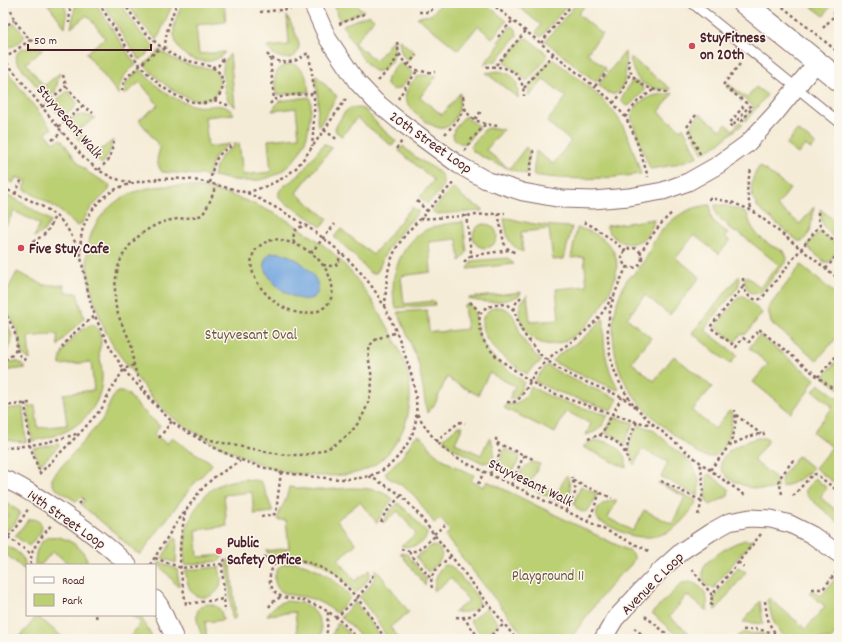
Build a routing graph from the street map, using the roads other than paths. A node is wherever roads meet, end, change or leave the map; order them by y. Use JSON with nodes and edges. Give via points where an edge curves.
{"nodes":[{"id":1,"x":312,"y":3,"type":"edge"},
{"id":2,"x":692,"y":3,"type":"edge"},
{"id":3,"x":744,"y":3,"type":"edge"},
{"id":4,"x":816,"y":62,"type":"junction"},
{"id":5,"x":839,"y":80,"type":"edge"},
{"id":6,"x":796,"y":87,"type":"junction"},
{"id":7,"x":839,"y":122,"type":"edge"},
{"id":8,"x":3,"y":479,"type":"edge"},
{"id":9,"x":839,"y":561,"type":"edge"},
{"id":10,"x":127,"y":564,"type":"edge"},
{"id":11,"x":156,"y":600,"type":"edge"},
{"id":12,"x":175,"y":639,"type":"edge"},
{"id":13,"x":603,"y":639,"type":"edge"}],
"edges":[{"from":1,"to":6,"type":"street","name":"20th Street Loop","via":[[328,39],[357,82],[398,120],[459,165],[486,180],[523,192],[562,199],[629,197],[663,191],[688,182],[747,144]]},
{"from":2,"to":6,"type":"lane"},
{"from":3,"to":4,"type":"street"},
{"from":4,"to":5,"type":"street"},
{"from":4,"to":6,"type":"street","name":"20th Street Loop"},
{"from":6,"to":7,"type":"lane"},
{"from":8,"to":10,"type":"street","name":"14th Street Loop","via":[[52,506]]},
{"from":9,"to":13,"type":"street","name":"Avenue C Loop","via":[[812,535],[790,524],[771,519],[750,518],[729,522],[682,551],[663,568],[615,619]]},
{"from":11,"to":12,"type":"street"}]}
